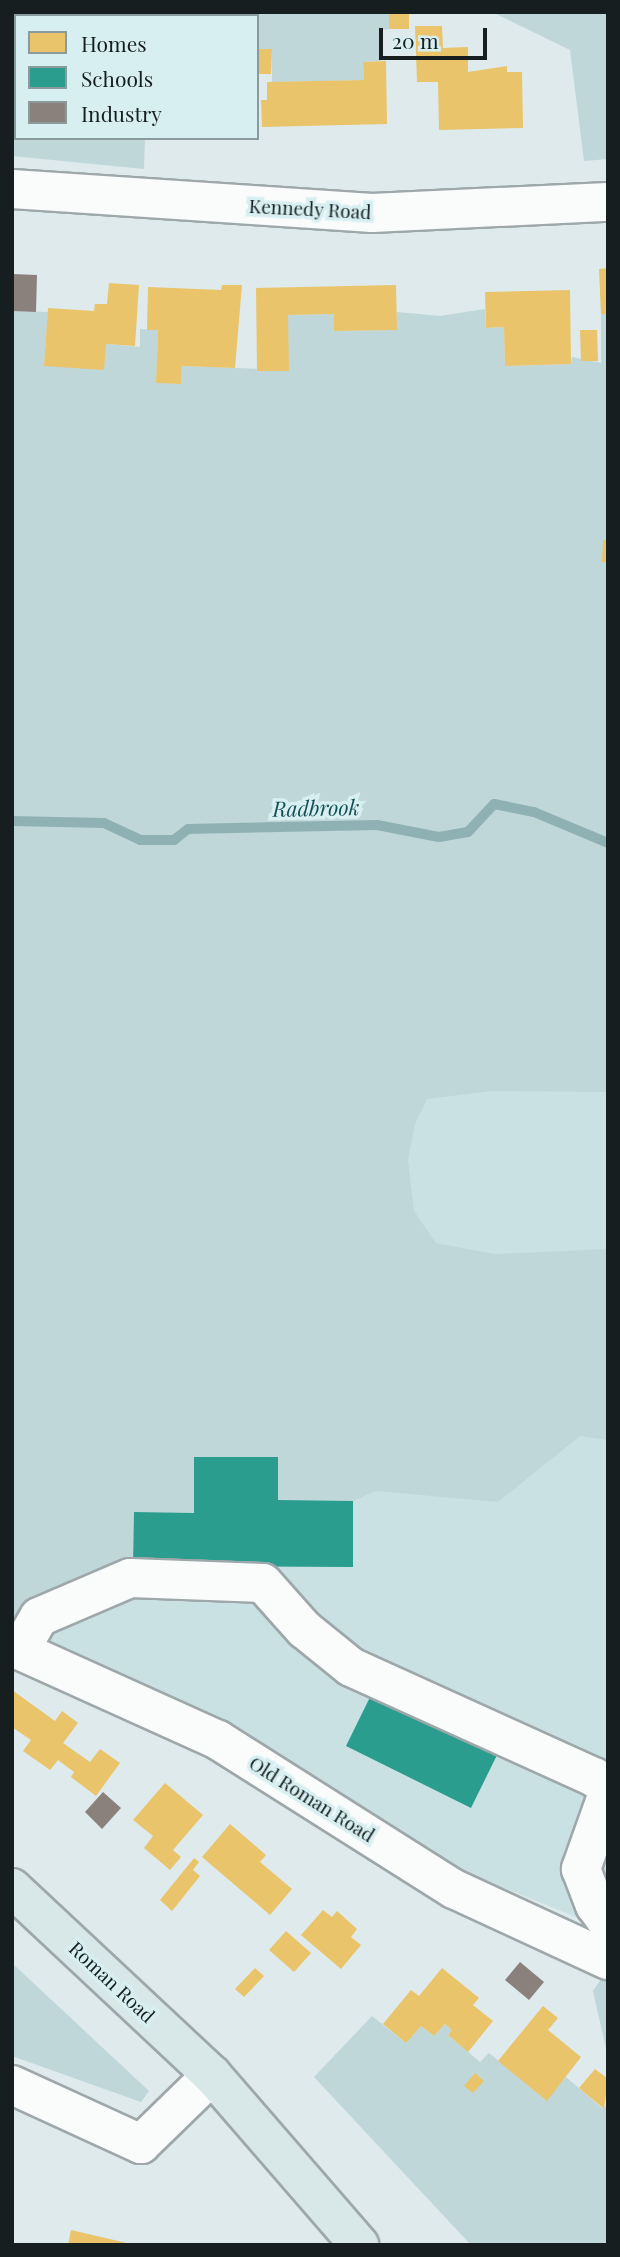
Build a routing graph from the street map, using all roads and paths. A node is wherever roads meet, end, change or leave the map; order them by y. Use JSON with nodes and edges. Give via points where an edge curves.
{"nodes":[{"id":1,"x":12,"y":189,"type":"edge"},
{"id":2,"x":608,"y":202,"type":"edge"},
{"id":3,"x":16,"y":1648,"type":"edge"},
{"id":4,"x":607,"y":1788,"type":"edge"},
{"id":5,"x":608,"y":1794,"type":"edge"},
{"id":6,"x":12,"y":1888,"type":"edge"},
{"id":7,"x":608,"y":1923,"type":"edge"},
{"id":8,"x":608,"y":1960,"type":"edge"},
{"id":9,"x":212,"y":2075,"type":"junction"},
{"id":10,"x":12,"y":2085,"type":"edge"},
{"id":11,"x":359,"y":2245,"type":"edge"}],
"edges":[{"from":1,"to":2,"type":"street","name":"Kennedy Road","via":[[372,213]]},
{"from":3,"to":4,"type":"street","via":[[40,1617],[130,1578],[263,1583],[304,1629],[351,1667],[594,1777]]},
{"from":3,"to":8,"type":"street","name":"Old Roman Road","via":[[218,1740],[454,1889]]},
{"from":5,"to":7,"type":"street","via":[[581,1869],[595,1905]]},
{"from":6,"to":9,"type":"main road","name":"Roman Road"},
{"from":9,"to":10,"type":"street","via":[[141,2144]]},
{"from":9,"to":11,"type":"main road","name":"Roman Road"}]}
